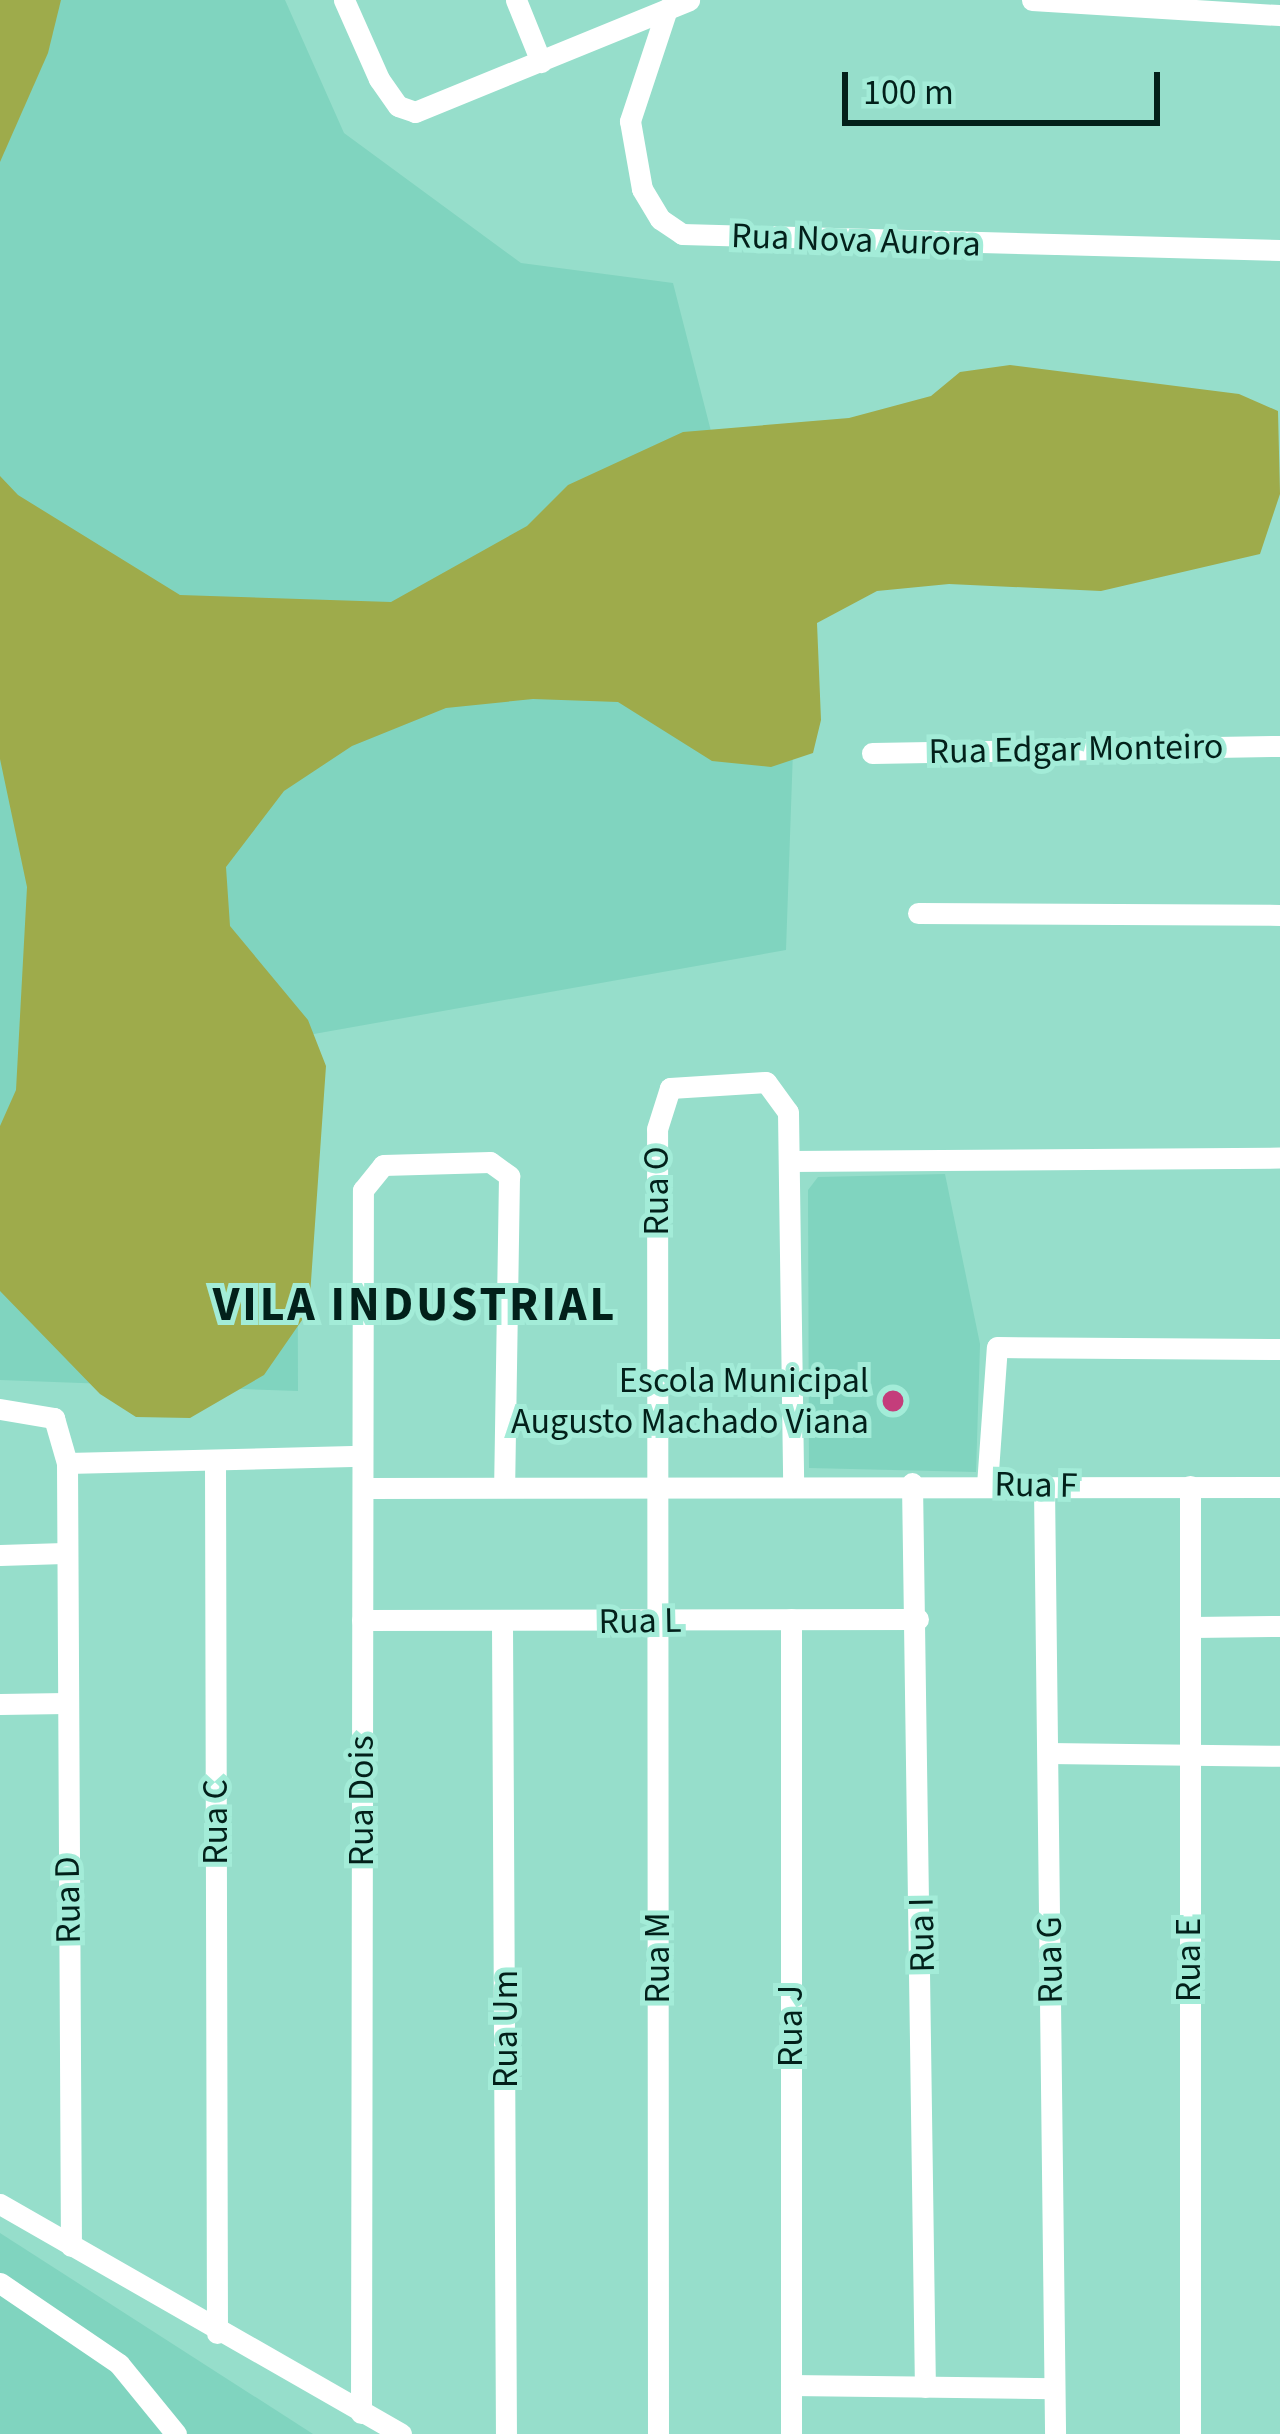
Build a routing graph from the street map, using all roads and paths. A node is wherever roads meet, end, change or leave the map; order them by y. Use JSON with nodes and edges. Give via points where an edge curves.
{"nodes":[{"id":1,"x":344,"y":0,"type":"edge"},
{"id":2,"x":516,"y":0,"type":"edge"},
{"id":3,"x":1032,"y":0,"type":"edge"},
{"id":4,"x":681,"y":3,"type":"edge"},
{"id":5,"x":1280,"y":15,"type":"edge"},
{"id":6,"x":542,"y":62,"type":"junction"},
{"id":7,"x":1280,"y":250,"type":"edge"},
{"id":8,"x":1280,"y":746,"type":"edge"},
{"id":9,"x":872,"y":753,"type":"dead end"},
{"id":10,"x":918,"y":913,"type":"dead end"},
{"id":11,"x":1280,"y":915,"type":"edge"},
{"id":12,"x":1280,"y":1158,"type":"edge"},
{"id":13,"x":789,"y":1160,"type":"junction"},
{"id":14,"x":1280,"y":1349,"type":"edge"},
{"id":15,"x":0,"y":1409,"type":"edge"},
{"id":16,"x":362,"y":1456,"type":"junction"},
{"id":17,"x":215,"y":1460,"type":"junction"},
{"id":18,"x":67,"y":1463,"type":"junction"},
{"id":19,"x":657,"y":1483,"type":"junction"},
{"id":20,"x":793,"y":1483,"type":"junction"},
{"id":21,"x":913,"y":1483,"type":"junction"},
{"id":22,"x":987,"y":1485,"type":"junction"},
{"id":23,"x":504,"y":1486,"type":"junction"},
{"id":24,"x":1190,"y":1486,"type":"junction"},
{"id":25,"x":1044,"y":1487,"type":"junction"},
{"id":26,"x":1280,"y":1487,"type":"edge"},
{"id":27,"x":364,"y":1488,"type":"junction"},
{"id":28,"x":64,"y":1553,"type":"junction"},
{"id":29,"x":0,"y":1555,"type":"edge"},
{"id":30,"x":918,"y":1618,"type":"junction"},
{"id":31,"x":791,"y":1619,"type":"junction"},
{"id":32,"x":362,"y":1620,"type":"junction"},
{"id":33,"x":658,"y":1621,"type":"junction"},
{"id":34,"x":502,"y":1624,"type":"junction"},
{"id":35,"x":1280,"y":1626,"type":"edge"},
{"id":36,"x":1193,"y":1627,"type":"junction"},
{"id":37,"x":66,"y":1703,"type":"junction"},
{"id":38,"x":0,"y":1704,"type":"edge"},
{"id":39,"x":1048,"y":1754,"type":"junction"},
{"id":40,"x":1189,"y":1755,"type":"junction"},
{"id":41,"x":1280,"y":1756,"type":"edge"},
{"id":42,"x":0,"y":2204,"type":"edge"},
{"id":43,"x":71,"y":2246,"type":"junction"},
{"id":44,"x":0,"y":2283,"type":"edge"},
{"id":45,"x":217,"y":2332,"type":"junction"},
{"id":46,"x":791,"y":2385,"type":"junction"},
{"id":47,"x":925,"y":2386,"type":"junction"},
{"id":48,"x":1054,"y":2388,"type":"junction"},
{"id":49,"x":361,"y":2413,"type":"junction"},
{"id":50,"x":176,"y":2434,"type":"edge"},
{"id":51,"x":401,"y":2434,"type":"edge"},
{"id":52,"x":506,"y":2434,"type":"edge"},
{"id":53,"x":658,"y":2434,"type":"edge"},
{"id":54,"x":791,"y":2434,"type":"edge"},
{"id":55,"x":1054,"y":2434,"type":"edge"},
{"id":56,"x":1190,"y":2434,"type":"edge"}],
"edges":[{"from":1,"to":6,"type":"street","via":[[380,80],[405,110],[432,109]]},
{"from":2,"to":6,"type":"street"},
{"from":3,"to":5,"type":"street"},
{"from":4,"to":6,"type":"street"},
{"from":4,"to":7,"type":"street","name":"Rua Nova Aurora","via":[[630,121],[642,189],[659,219],[682,234]]},
{"from":8,"to":9,"type":"street","name":"Rua Edgar Monteiro"},
{"from":10,"to":11,"type":"street"},
{"from":12,"to":13,"type":"street"},
{"from":13,"to":19,"type":"street","name":"Rua O","via":[[788,1112],[766,1082],[686,1083],[660,1098]]},
{"from":13,"to":20,"type":"street"},
{"from":14,"to":22,"type":"street","via":[[997,1347]]},
{"from":15,"to":18,"type":"street","via":[[54,1418]]},
{"from":16,"to":17,"type":"street"},
{"from":16,"to":23,"type":"street","name":"Rua Dois","via":[[363,1190],[383,1165],[490,1162],[509,1176]]},
{"from":16,"to":27,"type":"street","name":"Rua Dois"},
{"from":17,"to":18,"type":"street"},
{"from":17,"to":45,"type":"street","name":"Rua C"},
{"from":18,"to":28,"type":"street","name":"Rua D"},
{"from":19,"to":20,"type":"street","name":"Rua F"},
{"from":19,"to":23,"type":"street","name":"Rua F"},
{"from":19,"to":33,"type":"street","name":"Rua M"},
{"from":20,"to":21,"type":"street","name":"Rua F"},
{"from":21,"to":22,"type":"street","name":"Rua F"},
{"from":21,"to":30,"type":"street","name":"Rua I"},
{"from":22,"to":25,"type":"street","name":"Rua F"},
{"from":23,"to":27,"type":"street","name":"Rua F"},
{"from":24,"to":25,"type":"street","name":"Rua F"},
{"from":24,"to":26,"type":"street","name":"Rua F"},
{"from":24,"to":36,"type":"street","name":"Rua E"},
{"from":25,"to":39,"type":"street","name":"Rua G"},
{"from":27,"to":32,"type":"street","name":"Rua Dois"},
{"from":28,"to":29,"type":"street"},
{"from":28,"to":37,"type":"street","name":"Rua D"},
{"from":30,"to":31,"type":"street","name":"Rua L"},
{"from":30,"to":47,"type":"street","name":"Rua I"},
{"from":31,"to":33,"type":"street","name":"Rua L"},
{"from":31,"to":46,"type":"street","name":"Rua J"},
{"from":32,"to":34,"type":"street","name":"Rua L"},
{"from":32,"to":49,"type":"street","name":"Rua Dois"},
{"from":33,"to":34,"type":"street","name":"Rua L"},
{"from":33,"to":53,"type":"street","name":"Rua M"},
{"from":34,"to":52,"type":"street","name":"Rua Um"},
{"from":35,"to":36,"type":"street"},
{"from":36,"to":40,"type":"street","name":"Rua E"},
{"from":37,"to":38,"type":"street"},
{"from":37,"to":43,"type":"street","name":"Rua D"},
{"from":39,"to":40,"type":"street"},
{"from":39,"to":48,"type":"street","name":"Rua G"},
{"from":40,"to":41,"type":"street"},
{"from":40,"to":56,"type":"street","name":"Rua E"},
{"from":42,"to":43,"type":"street"},
{"from":43,"to":45,"type":"street"},
{"from":44,"to":50,"type":"street","via":[[119,2364]]},
{"from":45,"to":49,"type":"street"},
{"from":46,"to":47,"type":"street"},
{"from":46,"to":54,"type":"street","name":"Rua J"},
{"from":47,"to":48,"type":"street"},
{"from":48,"to":55,"type":"street","name":"Rua G"},
{"from":49,"to":51,"type":"street"}]}
